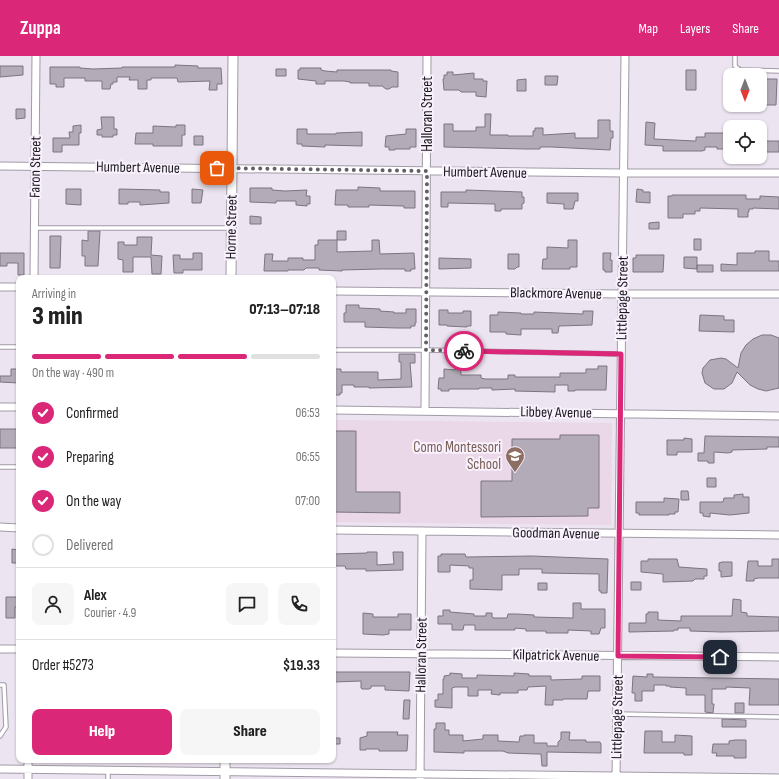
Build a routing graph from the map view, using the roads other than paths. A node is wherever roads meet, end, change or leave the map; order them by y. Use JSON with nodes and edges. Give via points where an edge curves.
{"nodes":[{"id":1,"x":36,"y":56,"type":"edge"},
{"id":2,"x":233,"y":56,"type":"edge"},
{"id":3,"x":427,"y":56,"type":"edge"},
{"id":4,"x":625,"y":56,"type":"edge"},
{"id":5,"x":735,"y":56,"type":"edge"},
{"id":6,"x":736,"y":68,"type":"edge"},
{"id":7,"x":767,"y":71,"type":"edge"},
{"id":8,"x":779,"y":71,"type":"edge"},
{"id":9,"x":0,"y":166,"type":"edge"},
{"id":10,"x":35,"y":166,"type":"junction"},
{"id":11,"x":232,"y":168,"type":"junction"},
{"id":12,"x":427,"y":171,"type":"junction"},
{"id":13,"x":623,"y":173,"type":"junction"},
{"id":14,"x":779,"y":173,"type":"edge"},
{"id":15,"x":34,"y":228,"type":"junction"},
{"id":16,"x":232,"y":228,"type":"junction"},
{"id":17,"x":34,"y":275,"type":"edge"},
{"id":18,"x":231,"y":275,"type":"edge"},
{"id":19,"x":0,"y":287,"type":"edge"},
{"id":20,"x":16,"y":287,"type":"edge"},
{"id":21,"x":336,"y":291,"type":"edge"},
{"id":22,"x":426,"y":292,"type":"junction"},
{"id":23,"x":622,"y":294,"type":"junction"},
{"id":24,"x":779,"y":294,"type":"edge"},
{"id":25,"x":0,"y":347,"type":"edge"},
{"id":26,"x":16,"y":347,"type":"edge"},
{"id":27,"x":336,"y":350,"type":"edge"},
{"id":28,"x":426,"y":350,"type":"junction"},
{"id":29,"x":621,"y":354,"type":"junction"},
{"id":30,"x":0,"y":407,"type":"edge"},
{"id":31,"x":16,"y":407,"type":"edge"},
{"id":32,"x":336,"y":410,"type":"edge"},
{"id":33,"x":425,"y":411,"type":"junction"},
{"id":34,"x":620,"y":413,"type":"junction"},
{"id":35,"x":779,"y":416,"type":"edge"},
{"id":36,"x":0,"y":467,"type":"edge"},
{"id":37,"x":16,"y":467,"type":"edge"},
{"id":38,"x":0,"y":527,"type":"edge"},
{"id":39,"x":16,"y":528,"type":"edge"},
{"id":40,"x":336,"y":530,"type":"edge"},
{"id":41,"x":422,"y":531,"type":"junction"},
{"id":42,"x":619,"y":534,"type":"junction"},
{"id":43,"x":779,"y":535,"type":"edge"},
{"id":44,"x":0,"y":649,"type":"edge"},
{"id":45,"x":16,"y":649,"type":"edge"},
{"id":46,"x":336,"y":653,"type":"edge"},
{"id":47,"x":421,"y":654,"type":"junction"},
{"id":48,"x":618,"y":656,"type":"junction"},
{"id":49,"x":779,"y":657,"type":"edge"},
{"id":50,"x":0,"y":685,"type":"edge"},
{"id":51,"x":617,"y":714,"type":"junction"},
{"id":52,"x":779,"y":717,"type":"edge"},
{"id":53,"x":0,"y":736,"type":"edge"},
{"id":54,"x":28,"y":763,"type":"edge"},
{"id":55,"x":226,"y":763,"type":"edge"},
{"id":56,"x":0,"y":769,"type":"edge"},
{"id":57,"x":28,"y":770,"type":"junction"},
{"id":58,"x":108,"y":770,"type":"junction"},
{"id":59,"x":225,"y":775,"type":"edge"},
{"id":60,"x":420,"y":777,"type":"edge"},
{"id":61,"x":616,"y":778,"type":"edge"},
{"id":62,"x":779,"y":778,"type":"edge"},
{"id":63,"x":28,"y":779,"type":"edge"},
{"id":64,"x":108,"y":779,"type":"edge"}],
"edges":[{"from":1,"to":10,"type":"street","name":"Faron Street"},
{"from":2,"to":11,"type":"street","name":"Horne Street"},
{"from":3,"to":12,"type":"street","name":"Halloran Street"},
{"from":4,"to":13,"type":"street","name":"Littlepage Street"},
{"from":5,"to":6,"type":"lane"},
{"from":7,"to":8,"type":"lane"},
{"from":9,"to":10,"type":"street","name":"Humbert Avenue"},
{"from":10,"to":11,"type":"street","name":"Humbert Avenue"},
{"from":10,"to":15,"type":"street","name":"Faron Street"},
{"from":11,"to":12,"type":"street","name":"Humbert Avenue"},
{"from":11,"to":16,"type":"street","name":"Horne Street"},
{"from":12,"to":13,"type":"street","name":"Humbert Avenue"},
{"from":12,"to":22,"type":"street","name":"Halloran Street"},
{"from":13,"to":14,"type":"street","name":"Humbert Avenue"},
{"from":13,"to":23,"type":"street","name":"Littlepage Street"},
{"from":15,"to":16,"type":"lane"},
{"from":15,"to":17,"type":"street","name":"Faron Street"},
{"from":16,"to":18,"type":"street","name":"Horne Street"},
{"from":19,"to":20,"type":"street"},
{"from":21,"to":22,"type":"street","name":"Blackmore Avenue"},
{"from":22,"to":23,"type":"street","name":"Blackmore Avenue"},
{"from":22,"to":28,"type":"street","name":"Halloran Street"},
{"from":23,"to":24,"type":"street","name":"Blackmore Avenue"},
{"from":23,"to":29,"type":"street","name":"Littlepage Street"},
{"from":25,"to":26,"type":"lane"},
{"from":27,"to":28,"type":"lane"},
{"from":28,"to":29,"type":"lane"},
{"from":28,"to":33,"type":"street","name":"Halloran Street"},
{"from":29,"to":34,"type":"street","name":"Littlepage Street"},
{"from":30,"to":31,"type":"street"},
{"from":32,"to":33,"type":"street","name":"Libbey Avenue"},
{"from":33,"to":34,"type":"street","name":"Libbey Avenue"},
{"from":34,"to":35,"type":"street","name":"Libbey Avenue"},
{"from":34,"to":42,"type":"street","name":"Littlepage Street"},
{"from":36,"to":37,"type":"lane"},
{"from":38,"to":39,"type":"street"},
{"from":40,"to":41,"type":"street","name":"Goodman Avenue"},
{"from":41,"to":42,"type":"street","name":"Goodman Avenue"},
{"from":41,"to":47,"type":"street","name":"Halloran Street"},
{"from":42,"to":43,"type":"street","name":"Goodman Avenue"},
{"from":42,"to":48,"type":"street","name":"Littlepage Street"},
{"from":44,"to":45,"type":"street"},
{"from":46,"to":47,"type":"street","name":"Kilpatrick Avenue"},
{"from":47,"to":48,"type":"street","name":"Kilpatrick Avenue"},
{"from":47,"to":60,"type":"street","name":"Halloran Street"},
{"from":48,"to":49,"type":"street","name":"Kilpatrick Avenue"},
{"from":48,"to":51,"type":"street","name":"Littlepage Street"},
{"from":50,"to":53,"type":"lane","via":[[4,685],[6,727]]},
{"from":51,"to":52,"type":"lane"},
{"from":51,"to":61,"type":"street","name":"Littlepage Street"},
{"from":54,"to":57,"type":"street"},
{"from":55,"to":59,"type":"street"},
{"from":56,"to":57,"type":"street"},
{"from":57,"to":58,"type":"street"},
{"from":57,"to":63,"type":"street"},
{"from":58,"to":59,"type":"street"},
{"from":58,"to":64,"type":"lane"},
{"from":59,"to":60,"type":"street"},
{"from":60,"to":61,"type":"street"},
{"from":61,"to":62,"type":"street"}]}
